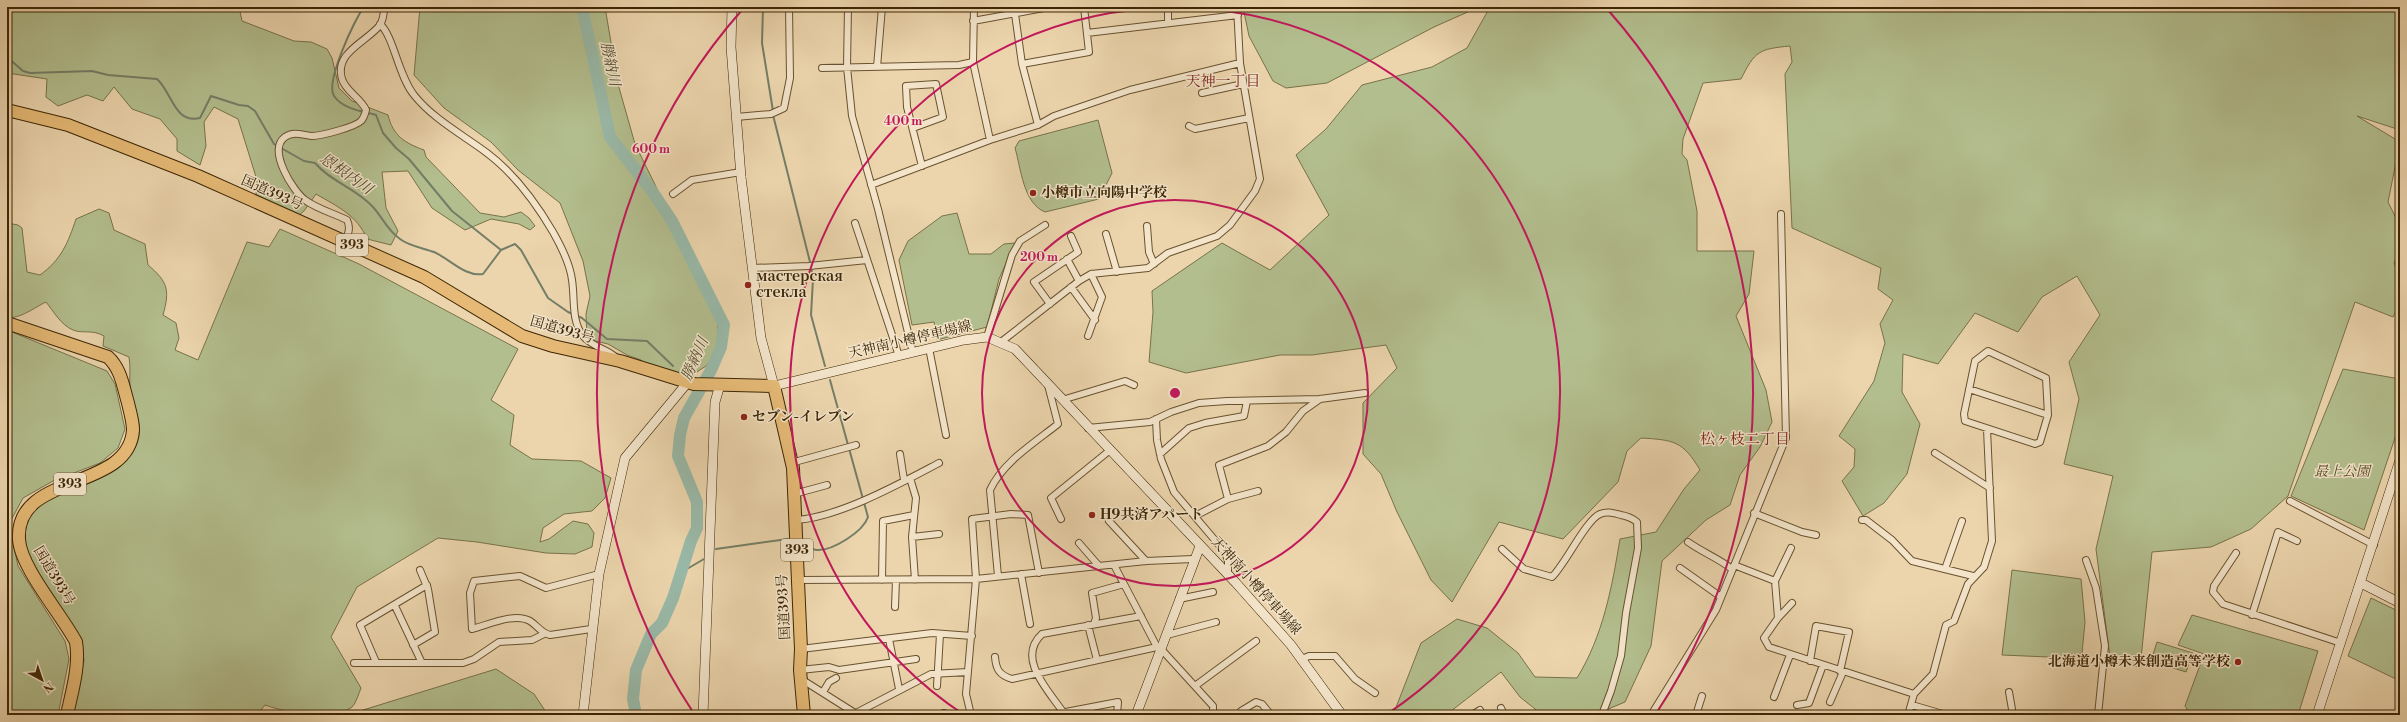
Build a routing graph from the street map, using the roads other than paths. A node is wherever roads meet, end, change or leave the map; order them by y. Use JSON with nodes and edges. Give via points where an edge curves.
{"nodes":[{"id":1,"x":384,"y":7,"type":"edge"},
{"id":2,"x":732,"y":7,"type":"edge"},
{"id":3,"x":789,"y":7,"type":"edge"},
{"id":4,"x":848,"y":7,"type":"edge"},
{"id":5,"x":882,"y":7,"type":"edge"},
{"id":6,"x":940,"y":7,"type":"edge"},
{"id":7,"x":974,"y":7,"type":"edge"},
{"id":8,"x":1049,"y":7,"type":"edge"},
{"id":9,"x":1084,"y":7,"type":"edge"},
{"id":10,"x":1168,"y":7,"type":"edge"},
{"id":11,"x":1237,"y":7,"type":"edge"},
{"id":12,"x":1014,"y":10,"type":"edge"},
{"id":13,"x":1238,"y":15,"type":"junction"},
{"id":14,"x":973,"y":21,"type":"junction"},
{"id":15,"x":1168,"y":22,"type":"junction"},
{"id":16,"x":380,"y":24,"type":"junction"},
{"id":17,"x":1087,"y":33,"type":"junction"},
{"id":18,"x":973,"y":62,"type":"junction"},
{"id":19,"x":1240,"y":63,"type":"junction"},
{"id":20,"x":1022,"y":64,"type":"junction"},
{"id":21,"x":877,"y":66,"type":"junction"},
{"id":22,"x":847,"y":67,"type":"junction"},
{"id":23,"x":822,"y":68,"type":"dead end"},
{"id":24,"x":1243,"y":84,"type":"junction"},
{"id":25,"x":1202,"y":93,"type":"dead end"},
{"id":26,"x":7,"y":110,"type":"edge"},
{"id":27,"x":736,"y":117,"type":"junction"},
{"id":28,"x":1249,"y":118,"type":"junction"},
{"id":29,"x":1038,"y":125,"type":"junction"},
{"id":30,"x":1189,"y":126,"type":"dead end"},
{"id":31,"x":913,"y":128,"type":"junction"},
{"id":32,"x":990,"y":140,"type":"junction"},
{"id":33,"x":922,"y":166,"type":"junction"},
{"id":34,"x":741,"y":172,"type":"junction"},
{"id":35,"x":871,"y":185,"type":"junction"},
{"id":36,"x":673,"y":194,"type":"dead end"},
{"id":37,"x":1781,"y":214,"type":"dead end"},
{"id":38,"x":855,"y":223,"type":"dead end"},
{"id":39,"x":1045,"y":225,"type":"dead end"},
{"id":40,"x":1147,"y":226,"type":"dead end"},
{"id":41,"x":1106,"y":234,"type":"dead end"},
{"id":42,"x":1070,"y":236,"type":"dead end"},
{"id":43,"x":345,"y":242,"type":"junction"},
{"id":44,"x":1067,"y":259,"type":"junction"},
{"id":45,"x":868,"y":260,"type":"junction"},
{"id":46,"x":1154,"y":264,"type":"junction"},
{"id":47,"x":752,"y":268,"type":"junction"},
{"id":48,"x":1117,"y":272,"type":"junction"},
{"id":49,"x":1091,"y":274,"type":"junction"},
{"id":50,"x":1079,"y":281,"type":"junction"},
{"id":51,"x":1071,"y":287,"type":"junction"},
{"id":52,"x":1050,"y":304,"type":"junction"},
{"id":53,"x":1095,"y":320,"type":"junction"},
{"id":54,"x":7,"y":323,"type":"edge"},
{"id":55,"x":1088,"y":336,"type":"dead end"},
{"id":56,"x":987,"y":337,"type":"junction"},
{"id":57,"x":1001,"y":342,"type":"junction"},
{"id":58,"x":929,"y":348,"type":"junction"},
{"id":59,"x":913,"y":353,"type":"junction"},
{"id":60,"x":899,"y":356,"type":"junction"},
{"id":61,"x":620,"y":361,"type":"junction"},
{"id":62,"x":691,"y":383,"type":"junction"},
{"id":63,"x":1048,"y":383,"type":"junction"},
{"id":64,"x":1134,"y":384,"type":"dead end"},
{"id":65,"x":718,"y":385,"type":"junction"},
{"id":66,"x":774,"y":386,"type":"junction"},
{"id":67,"x":1969,"y":389,"type":"junction"},
{"id":68,"x":1365,"y":393,"type":"dead end"},
{"id":69,"x":1320,"y":399,"type":"junction"},
{"id":70,"x":1062,"y":400,"type":"junction"},
{"id":71,"x":1247,"y":401,"type":"junction"},
{"id":72,"x":2048,"y":415,"type":"junction"},
{"id":73,"x":1156,"y":419,"type":"junction"},
{"id":74,"x":1088,"y":428,"type":"junction"},
{"id":75,"x":1987,"y":429,"type":"junction"},
{"id":76,"x":946,"y":435,"type":"dead end"},
{"id":77,"x":856,"y":445,"type":"dead end"},
{"id":78,"x":1109,"y":451,"type":"junction"},
{"id":79,"x":1935,"y":452,"type":"dead end"},
{"id":80,"x":900,"y":454,"type":"dead end"},
{"id":81,"x":1160,"y":454,"type":"junction"},
{"id":82,"x":2400,"y":460,"type":"edge"},
{"id":83,"x":792,"y":463,"type":"junction"},
{"id":84,"x":939,"y":463,"type":"dead end"},
{"id":85,"x":907,"y":479,"type":"junction"},
{"id":86,"x":827,"y":485,"type":"dead end"},
{"id":87,"x":1990,"y":488,"type":"junction"},
{"id":88,"x":1258,"y":491,"type":"dead end"},
{"id":89,"x":794,"y":494,"type":"junction"},
{"id":90,"x":1228,"y":499,"type":"junction"},
{"id":91,"x":2290,"y":501,"type":"dead end"},
{"id":92,"x":1754,"y":513,"type":"junction"},
{"id":93,"x":914,"y":516,"type":"junction"},
{"id":94,"x":1195,"y":516,"type":"junction"},
{"id":95,"x":992,"y":518,"type":"junction"},
{"id":96,"x":1061,"y":519,"type":"dead end"},
{"id":97,"x":795,"y":520,"type":"junction"},
{"id":98,"x":1862,"y":520,"type":"dead end"},
{"id":99,"x":1109,"y":521,"type":"dead end"},
{"id":100,"x":1962,"y":521,"type":"dead end"},
{"id":101,"x":939,"y":534,"type":"dead end"},
{"id":102,"x":1816,"y":535,"type":"dead end"},
{"id":103,"x":912,"y":537,"type":"junction"},
{"id":104,"x":2297,"y":541,"type":"dead end"},
{"id":105,"x":1688,"y":542,"type":"dead end"},
{"id":106,"x":1079,"y":543,"type":"dead end"},
{"id":107,"x":1200,"y":546,"type":"junction"},
{"id":108,"x":2374,"y":546,"type":"junction"},
{"id":109,"x":1791,"y":548,"type":"dead end"},
{"id":110,"x":1502,"y":549,"type":"dead end"},
{"id":111,"x":2236,"y":554,"type":"dead end"},
{"id":112,"x":1193,"y":559,"type":"junction"},
{"id":113,"x":2086,"y":560,"type":"dead end"},
{"id":114,"x":1146,"y":561,"type":"junction"},
{"id":115,"x":1114,"y":565,"type":"junction"},
{"id":116,"x":1100,"y":566,"type":"junction"},
{"id":117,"x":1733,"y":567,"type":"junction"},
{"id":118,"x":1680,"y":568,"type":"dead end"},
{"id":119,"x":1945,"y":569,"type":"junction"},
{"id":120,"x":420,"y":570,"type":"dead end"},
{"id":121,"x":1039,"y":573,"type":"junction"},
{"id":122,"x":599,"y":574,"type":"junction"},
{"id":123,"x":1021,"y":574,"type":"junction"},
{"id":124,"x":1228,"y":574,"type":"junction"},
{"id":125,"x":998,"y":576,"type":"junction"},
{"id":126,"x":1973,"y":576,"type":"junction"},
{"id":127,"x":976,"y":578,"type":"junction"},
{"id":128,"x":798,"y":580,"type":"junction"},
{"id":129,"x":882,"y":580,"type":"junction"},
{"id":130,"x":896,"y":580,"type":"junction"},
{"id":131,"x":915,"y":580,"type":"junction"},
{"id":132,"x":1775,"y":581,"type":"junction"},
{"id":133,"x":2361,"y":583,"type":"junction"},
{"id":134,"x":1124,"y":584,"type":"junction"},
{"id":135,"x":427,"y":585,"type":"junction"},
{"id":136,"x":1213,"y":592,"type":"dead end"},
{"id":137,"x":1721,"y":597,"type":"junction"},
{"id":138,"x":1179,"y":598,"type":"junction"},
{"id":139,"x":1792,"y":603,"type":"dead end"},
{"id":140,"x":2400,"y":604,"type":"edge"},
{"id":141,"x":394,"y":606,"type":"junction"},
{"id":142,"x":895,"y":607,"type":"dead end"},
{"id":143,"x":2252,"y":615,"type":"junction"},
{"id":144,"x":1141,"y":616,"type":"junction"},
{"id":145,"x":1778,"y":618,"type":"junction"},
{"id":146,"x":1216,"y":622,"type":"dead end"},
{"id":147,"x":1030,"y":624,"type":"dead end"},
{"id":148,"x":1091,"y":625,"type":"junction"},
{"id":149,"x":591,"y":629,"type":"junction"},
{"id":150,"x":544,"y":634,"type":"junction"},
{"id":151,"x":940,"y":634,"type":"junction"},
{"id":152,"x":1167,"y":635,"type":"junction"},
{"id":153,"x":972,"y":636,"type":"junction"},
{"id":154,"x":890,"y":639,"type":"junction"},
{"id":155,"x":1256,"y":641,"type":"dead end"},
{"id":156,"x":2341,"y":643,"type":"junction"},
{"id":157,"x":413,"y":645,"type":"junction"},
{"id":158,"x":1159,"y":648,"type":"junction"},
{"id":159,"x":801,"y":649,"type":"junction"},
{"id":160,"x":1790,"y":655,"type":"junction"},
{"id":161,"x":995,"y":657,"type":"dead end"},
{"id":162,"x":1302,"y":659,"type":"junction"},
{"id":163,"x":916,"y":660,"type":"dead end"},
{"id":164,"x":1097,"y":660,"type":"junction"},
{"id":165,"x":421,"y":661,"type":"junction"},
{"id":166,"x":1810,"y":661,"type":"junction"},
{"id":167,"x":376,"y":662,"type":"junction"},
{"id":168,"x":894,"y":662,"type":"junction"},
{"id":169,"x":354,"y":663,"type":"dead end"},
{"id":170,"x":1823,"y":665,"type":"junction"},
{"id":171,"x":1842,"y":671,"type":"junction"},
{"id":172,"x":968,"y":672,"type":"junction"},
{"id":173,"x":938,"y":674,"type":"junction"},
{"id":174,"x":1037,"y":674,"type":"junction"},
{"id":175,"x":801,"y":675,"type":"junction"},
{"id":176,"x":836,"y":678,"type":"dead end"},
{"id":177,"x":937,"y":686,"type":"dead end"},
{"id":178,"x":1195,"y":686,"type":"junction"},
{"id":179,"x":899,"y":689,"type":"junction"},
{"id":180,"x":823,"y":692,"type":"junction"},
{"id":181,"x":2009,"y":692,"type":"dead end"},
{"id":182,"x":1375,"y":693,"type":"dead end"},
{"id":183,"x":1914,"y":694,"type":"junction"},
{"id":184,"x":1702,"y":696,"type":"dead end"},
{"id":185,"x":1774,"y":697,"type":"dead end"},
{"id":186,"x":1830,"y":702,"type":"dead end"},
{"id":187,"x":1797,"y":705,"type":"dead end"},
{"id":188,"x":1912,"y":705,"type":"junction"},
{"id":189,"x":1501,"y":708,"type":"dead end"},
{"id":190,"x":1480,"y":710,"type":"dead end"},
{"id":191,"x":1063,"y":712,"type":"junction"},
{"id":192,"x":857,"y":714,"type":"edge"},
{"id":193,"x":67,"y":715,"type":"edge"},
{"id":194,"x":583,"y":715,"type":"edge"},
{"id":195,"x":703,"y":715,"type":"edge"},
{"id":196,"x":804,"y":715,"type":"edge"},
{"id":197,"x":971,"y":715,"type":"edge"},
{"id":198,"x":1050,"y":715,"type":"edge"},
{"id":199,"x":1117,"y":715,"type":"edge"},
{"id":200,"x":1136,"y":715,"type":"edge"},
{"id":201,"x":1213,"y":715,"type":"edge"},
{"id":202,"x":1242,"y":715,"type":"edge"},
{"id":203,"x":1271,"y":715,"type":"edge"},
{"id":204,"x":1342,"y":715,"type":"edge"},
{"id":205,"x":1472,"y":715,"type":"edge"},
{"id":206,"x":1504,"y":715,"type":"edge"},
{"id":207,"x":1604,"y":715,"type":"edge"},
{"id":208,"x":1651,"y":715,"type":"edge"},
{"id":209,"x":1696,"y":715,"type":"edge"},
{"id":210,"x":1908,"y":715,"type":"edge"},
{"id":211,"x":1946,"y":715,"type":"edge"},
{"id":212,"x":2013,"y":715,"type":"edge"},
{"id":213,"x":2098,"y":715,"type":"edge"},
{"id":214,"x":2317,"y":715,"type":"edge"}],
"edges":[{"from":1,"to":16,"type":"street"},
{"from":2,"to":27,"type":"street","via":[[731,47]]},
{"from":3,"to":27,"type":"street","via":[[790,78],[784,108],[771,114]]},
{"from":4,"to":22,"type":"street"},
{"from":5,"to":21,"type":"street"},
{"from":6,"to":7,"type":"street"},
{"from":7,"to":14,"type":"street"},
{"from":8,"to":12,"type":"street"},
{"from":9,"to":17,"type":"street"},
{"from":10,"to":15,"type":"street"},
{"from":11,"to":13,"type":"street"},
{"from":12,"to":14,"type":"street"},
{"from":12,"to":20,"type":"street"},
{"from":13,"to":15,"type":"street"},
{"from":13,"to":19,"type":"street"},
{"from":14,"to":18,"type":"street"},
{"from":15,"to":17,"type":"street"},
{"from":16,"to":43,"type":"street","via":[[346,55],[342,64],[342,79],[345,86],[364,104],[364,118],[352,126],[313,136],[294,133],[284,138],[278,146],[277,155],[281,165],[304,199],[347,220],[349,232]]},
{"from":16,"to":61,"type":"street","via":[[386,30],[398,66],[414,95],[438,118],[510,172],[525,191],[553,232],[569,268],[576,319],[582,334],[588,342],[609,351]]},
{"from":17,"to":20,"type":"street","via":[[1089,52]]},
{"from":18,"to":21,"type":"street","via":[[959,65]]},
{"from":18,"to":32,"type":"street"},
{"from":19,"to":24,"type":"street"},
{"from":19,"to":29,"type":"street","via":[[1130,90],[1054,116]]},
{"from":20,"to":29,"type":"street"},
{"from":21,"to":22,"type":"street"},
{"from":22,"to":23,"type":"street"},
{"from":22,"to":35,"type":"street","via":[[852,116]]},
{"from":24,"to":25,"type":"street"},
{"from":24,"to":28,"type":"street"},
{"from":26,"to":43,"type":"highway","name":"国道393号","number":"393","via":[[68,126],[191,173]]},
{"from":27,"to":34,"type":"street"},
{"from":28,"to":30,"type":"street","via":[[1195,129]]},
{"from":28,"to":46,"type":"street","via":[[1260,179],[1255,191],[1230,225],[1217,236],[1168,253]]},
{"from":29,"to":32,"type":"street"},
{"from":31,"to":31,"type":"street","via":[[907,107],[906,86],[936,84],[943,117]]},
{"from":31,"to":33,"type":"street"},
{"from":32,"to":33,"type":"street"},
{"from":33,"to":35,"type":"street"},
{"from":34,"to":36,"type":"street","via":[[692,180]]},
{"from":34,"to":47,"type":"street"},
{"from":35,"to":59,"type":"street"},
{"from":37,"to":92,"type":"street","via":[[1786,438]]},
{"from":38,"to":45,"type":"street"},
{"from":39,"to":56,"type":"street","via":[[1020,241],[1012,255]]},
{"from":40,"to":46,"type":"street","via":[[1149,252]]},
{"from":41,"to":48,"type":"street"},
{"from":42,"to":44,"type":"street","via":[[1078,252]]},
{"from":43,"to":61,"type":"highway","name":"国道393号","number":"393","via":[[424,277],[522,336],[553,346]]},
{"from":44,"to":50,"type":"street"},
{"from":44,"to":52,"type":"street","via":[[1034,282]]},
{"from":45,"to":47,"type":"street"},
{"from":45,"to":60,"type":"street"},
{"from":46,"to":48,"type":"street","via":[[1148,268]]},
{"from":47,"to":66,"type":"street","via":[[761,338]]},
{"from":48,"to":49,"type":"street"},
{"from":49,"to":50,"type":"street"},
{"from":49,"to":53,"type":"street","via":[[1102,297]]},
{"from":50,"to":51,"type":"street"},
{"from":51,"to":52,"type":"street"},
{"from":51,"to":53,"type":"street"},
{"from":52,"to":57,"type":"street"},
{"from":53,"to":55,"type":"street"},
{"from":54,"to":193,"type":"highway","name":"国道393号","number":"393","via":[[108,357],[120,373],[132,419],[131,439],[121,458],[111,467],[42,497],[25,515],[20,527],[21,551],[76,642],[78,654]]},
{"from":56,"to":57,"type":"street","name":"天神南小樽停車場線"},
{"from":56,"to":58,"type":"street","name":"天神南小樽停車場線"},
{"from":57,"to":63,"type":"street","name":"天神南小樽停車場線","via":[[1014,349]]},
{"from":58,"to":59,"type":"street","name":"天神南小樽停車場線"},
{"from":58,"to":76,"type":"street"},
{"from":59,"to":60,"type":"street","name":"天神南小樽停車場線"},
{"from":60,"to":66,"type":"street","name":"天神南小樽停車場線"},
{"from":61,"to":62,"type":"highway","name":"国道393号","number":"393"},
{"from":62,"to":65,"type":"highway","name":"国道393号","number":"393"},
{"from":62,"to":122,"type":"street","via":[[625,458]]},
{"from":63,"to":70,"type":"street","name":"天神南小樽停車場線"},
{"from":63,"to":95,"type":"street","via":[[1058,424],[1022,452],[995,479],[990,490]]},
{"from":64,"to":70,"type":"street","via":[[1125,381]]},
{"from":65,"to":66,"type":"highway","name":"国道393号","number":"393"},
{"from":65,"to":195,"type":"street"},
{"from":66,"to":83,"type":"highway","name":"国道393号","number":"393"},
{"from":67,"to":72,"type":"street"},
{"from":67,"to":72,"type":"street","via":[[1975,361],[1988,351],[2046,378]]},
{"from":67,"to":75,"type":"street","via":[[1965,421]]},
{"from":68,"to":69,"type":"street"},
{"from":69,"to":71,"type":"street"},
{"from":69,"to":90,"type":"street","via":[[1303,410],[1286,432],[1268,446],[1219,465]]},
{"from":70,"to":74,"type":"street","name":"天神南小樽停車場線"},
{"from":71,"to":73,"type":"street","via":[[1199,403]]},
{"from":71,"to":81,"type":"street","via":[[1244,416],[1189,428]]},
{"from":72,"to":75,"type":"street","via":[[2040,442],[2035,444]]},
{"from":73,"to":74,"type":"street","via":[[1150,422]]},
{"from":73,"to":81,"type":"street","via":[[1156,440]]},
{"from":74,"to":78,"type":"street","name":"天神南小樽停車場線"},
{"from":75,"to":87,"type":"street"},
{"from":77,"to":83,"type":"street"},
{"from":78,"to":96,"type":"street","via":[[1051,498]]},
{"from":78,"to":107,"type":"street","name":"天神南小樽停車場線"},
{"from":79,"to":87,"type":"street"},
{"from":80,"to":85,"type":"street"},
{"from":81,"to":94,"type":"street","via":[[1174,492]]},
{"from":82,"to":108,"type":"street"},
{"from":83,"to":89,"type":"highway","name":"国道393号","number":"393"},
{"from":84,"to":85,"type":"street"},
{"from":85,"to":93,"type":"street","via":[[916,498]]},
{"from":85,"to":97,"type":"street","via":[[811,519]]},
{"from":86,"to":89,"type":"street"},
{"from":87,"to":126,"type":"street","via":[[1992,541],[1984,567]]},
{"from":88,"to":90,"type":"street"},
{"from":89,"to":97,"type":"highway","name":"国道393号","number":"393"},
{"from":90,"to":94,"type":"street"},
{"from":91,"to":108,"type":"street"},
{"from":92,"to":102,"type":"street"},
{"from":92,"to":117,"type":"street"},
{"from":93,"to":103,"type":"street"},
{"from":93,"to":129,"type":"street","via":[[883,521]]},
{"from":94,"to":124,"type":"street","via":[[1225,552]]},
{"from":95,"to":121,"type":"street","via":[[1011,514],[1028,515]]},
{"from":95,"to":125,"type":"street"},
{"from":95,"to":127,"type":"street","via":[[972,519]]},
{"from":97,"to":128,"type":"highway","name":"国道393号","number":"393"},
{"from":98,"to":119,"type":"street","via":[[1866,520],[1892,540],[1912,561]]},
{"from":99,"to":114,"type":"street"},
{"from":100,"to":119,"type":"street"},
{"from":101,"to":103,"type":"street"},
{"from":103,"to":131,"type":"street"},
{"from":104,"to":143,"type":"street","via":[[2278,532]]},
{"from":105,"to":117,"type":"street"},
{"from":106,"to":116,"type":"street"},
{"from":107,"to":112,"type":"street"},
{"from":107,"to":124,"type":"street","name":"天神南小樽停車場線"},
{"from":108,"to":133,"type":"street"},
{"from":109,"to":132,"type":"street"},
{"from":110,"to":207,"type":"street","via":[[1524,569],[1552,577],[1563,567],[1585,529],[1599,514],[1611,512],[1633,518],[1637,522],[1638,548],[1621,656]]},
{"from":111,"to":143,"type":"street","via":[[2213,592],[2223,604]]},
{"from":112,"to":114,"type":"street"},
{"from":112,"to":138,"type":"street"},
{"from":113,"to":213,"type":"street","via":[[2096,588],[2105,646]]},
{"from":114,"to":115,"type":"street"},
{"from":115,"to":116,"type":"street"},
{"from":115,"to":134,"type":"street"},
{"from":116,"to":121,"type":"street"},
{"from":117,"to":132,"type":"street"},
{"from":117,"to":137,"type":"street"},
{"from":118,"to":137,"type":"street"},
{"from":119,"to":126,"type":"street"},
{"from":120,"to":135,"type":"street"},
{"from":121,"to":123,"type":"street"},
{"from":122,"to":149,"type":"street"},
{"from":122,"to":150,"type":"street","via":[[546,588],[520,576],[474,582],[470,593],[472,628],[519,617],[530,621]]},
{"from":123,"to":125,"type":"street"},
{"from":123,"to":147,"type":"street"},
{"from":124,"to":162,"type":"street","name":"天神南小樽停車場線"},
{"from":125,"to":127,"type":"street"},
{"from":126,"to":183,"type":"street","via":[[1954,620],[1946,625],[1933,674]]},
{"from":127,"to":131,"type":"street"},
{"from":127,"to":153,"type":"street"},
{"from":128,"to":129,"type":"street"},
{"from":128,"to":159,"type":"highway","name":"国道393号","number":"393"},
{"from":129,"to":130,"type":"street"},
{"from":130,"to":131,"type":"street"},
{"from":130,"to":142,"type":"street"},
{"from":132,"to":145,"type":"street"},
{"from":133,"to":140,"type":"street"},
{"from":133,"to":156,"type":"street"},
{"from":134,"to":144,"type":"street"},
{"from":134,"to":148,"type":"street","via":[[1092,593],[1096,618]]},
{"from":135,"to":141,"type":"street"},
{"from":135,"to":157,"type":"street","via":[[434,614],[435,632]]},
{"from":136,"to":138,"type":"street"},
{"from":137,"to":208,"type":"street","via":[[1716,610]]},
{"from":138,"to":152,"type":"street"},
{"from":139,"to":145,"type":"street"},
{"from":141,"to":157,"type":"street"},
{"from":141,"to":167,"type":"street","via":[[360,625]]},
{"from":143,"to":156,"type":"street"},
{"from":144,"to":148,"type":"street"},
{"from":144,"to":158,"type":"street"},
{"from":145,"to":160,"type":"street","via":[[1764,638],[1769,647]]},
{"from":146,"to":152,"type":"street"},
{"from":148,"to":164,"type":"street"},
{"from":148,"to":174,"type":"street","via":[[1042,634],[1034,642],[1032,654]]},
{"from":149,"to":150,"type":"street"},
{"from":149,"to":194,"type":"street"},
{"from":150,"to":165,"type":"street","via":[[532,640],[499,642],[474,659],[463,663]]},
{"from":151,"to":153,"type":"street"},
{"from":151,"to":154,"type":"street"},
{"from":151,"to":173,"type":"street"},
{"from":152,"to":158,"type":"street"},
{"from":153,"to":172,"type":"street"},
{"from":154,"to":159,"type":"street"},
{"from":154,"to":168,"type":"street"},
{"from":155,"to":178,"type":"street"},
{"from":156,"to":214,"type":"street"},
{"from":157,"to":165,"type":"street"},
{"from":158,"to":164,"type":"street"},
{"from":158,"to":178,"type":"street"},
{"from":158,"to":200,"type":"street"},
{"from":159,"to":175,"type":"highway","name":"国道393号","number":"393"},
{"from":160,"to":166,"type":"street"},
{"from":160,"to":185,"type":"street"},
{"from":161,"to":174,"type":"street","via":[[996,669],[1004,677],[1012,680]]},
{"from":162,"to":182,"type":"street","via":[[1309,656],[1335,656],[1355,679]]},
{"from":162,"to":204,"type":"street","name":"天神南小樽停車場線"},
{"from":163,"to":168,"type":"street"},
{"from":164,"to":174,"type":"street"},
{"from":165,"to":167,"type":"street"},
{"from":166,"to":170,"type":"street"},
{"from":166,"to":171,"type":"street","via":[[1816,626],[1848,632]]},
{"from":167,"to":169,"type":"street"},
{"from":168,"to":175,"type":"street","via":[[839,670],[829,667]]},
{"from":168,"to":179,"type":"street"},
{"from":170,"to":171,"type":"street"},
{"from":170,"to":187,"type":"street","via":[[1809,703]]},
{"from":171,"to":183,"type":"street"},
{"from":171,"to":186,"type":"street"},
{"from":172,"to":173,"type":"street"},
{"from":172,"to":197,"type":"street","via":[[966,694]]},
{"from":173,"to":177,"type":"street"},
{"from":173,"to":179,"type":"street","via":[[931,674]]},
{"from":174,"to":191,"type":"street"},
{"from":175,"to":180,"type":"street"},
{"from":175,"to":196,"type":"highway","name":"国道393号","number":"393"},
{"from":176,"to":180,"type":"street","via":[[829,682]]},
{"from":178,"to":201,"type":"street","via":[[1212,706]]},
{"from":179,"to":192,"type":"street"},
{"from":180,"to":192,"type":"street"},
{"from":181,"to":212,"type":"street"},
{"from":183,"to":188,"type":"street"},
{"from":184,"to":209,"type":"street"},
{"from":188,"to":210,"type":"street"},
{"from":188,"to":211,"type":"street"},
{"from":189,"to":206,"type":"street"},
{"from":190,"to":205,"type":"street"},
{"from":191,"to":198,"type":"street"},
{"from":191,"to":199,"type":"street","via":[[1118,702]]},
{"from":202,"to":203,"type":"street","via":[[1241,711],[1256,702],[1262,704]]}]}
